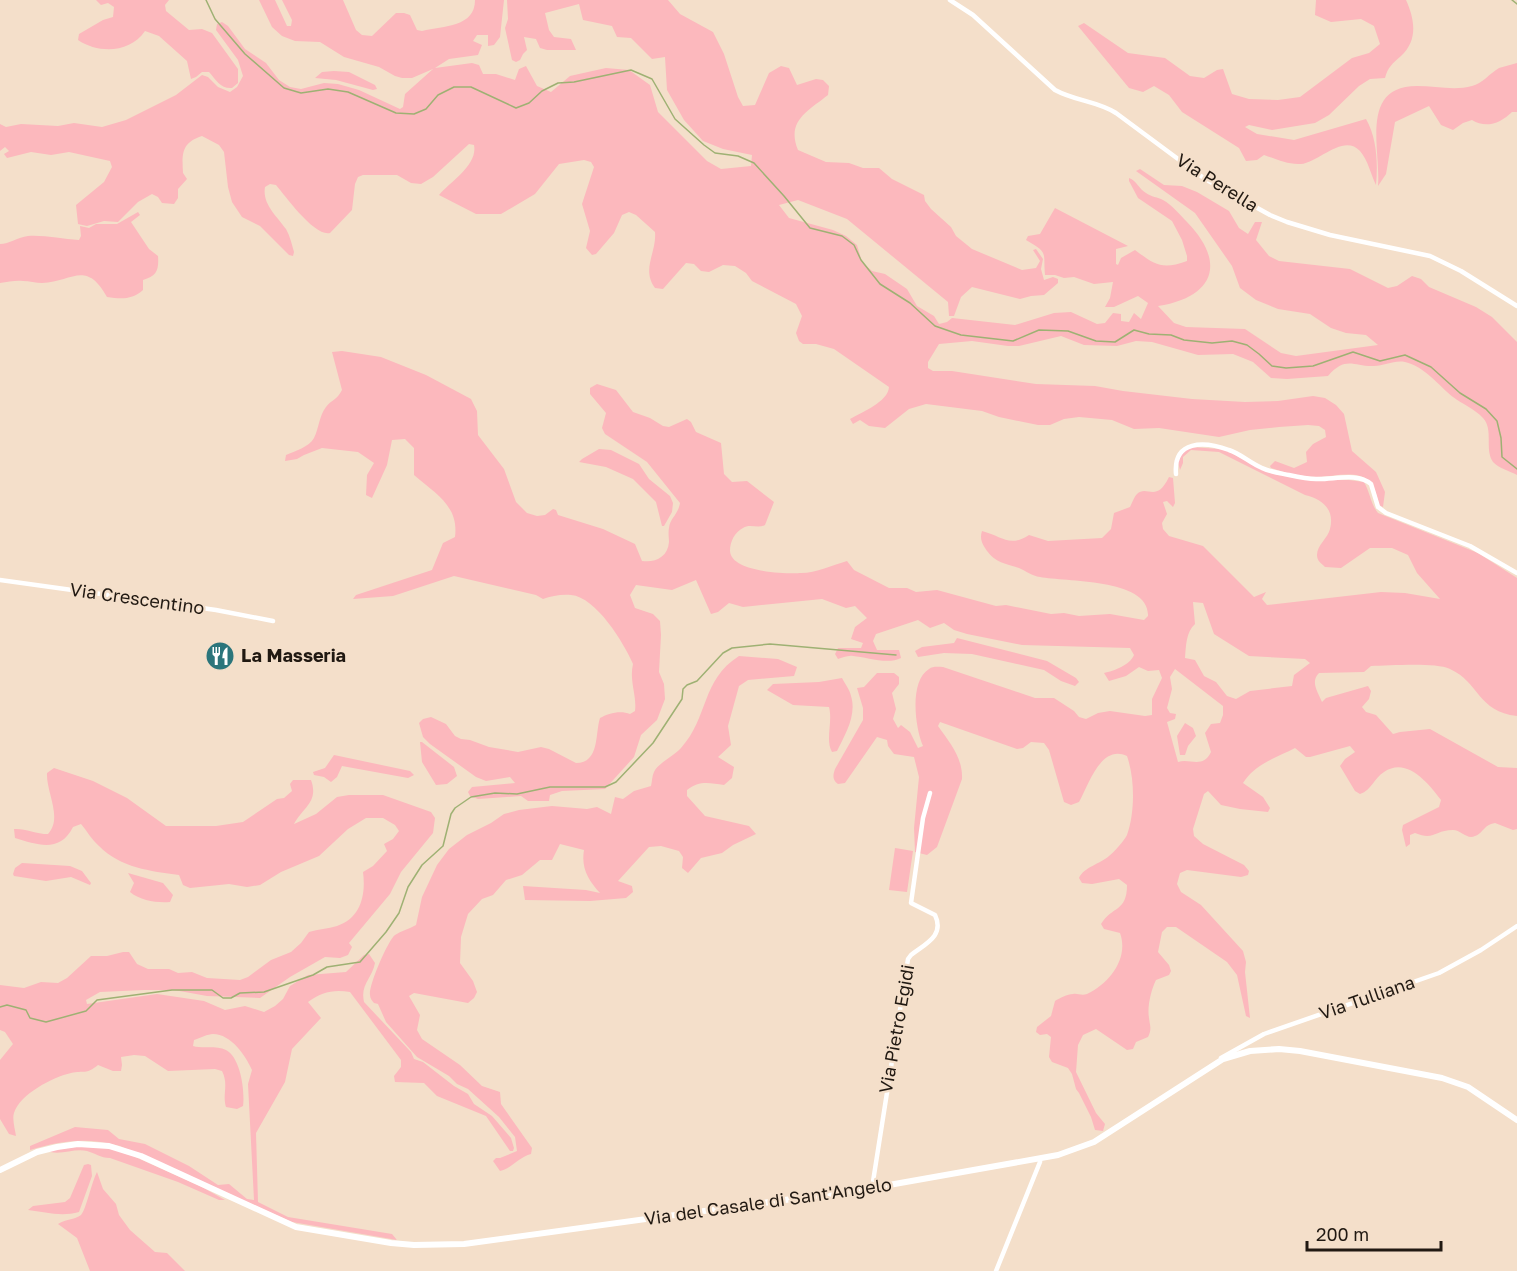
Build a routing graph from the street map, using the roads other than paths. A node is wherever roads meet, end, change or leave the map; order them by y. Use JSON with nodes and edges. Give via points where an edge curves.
{"nodes":[{"id":1,"x":950,"y":0,"type":"edge"},
{"id":2,"x":1517,"y":306,"type":"edge"},
{"id":3,"x":1176,"y":474,"type":"dead end"},
{"id":4,"x":1517,"y":573,"type":"edge"},
{"id":5,"x":0,"y":580,"type":"edge"},
{"id":6,"x":273,"y":621,"type":"dead end"},
{"id":7,"x":930,"y":793,"type":"dead end"},
{"id":8,"x":1517,"y":926,"type":"edge"},
{"id":9,"x":1214,"y":1064,"type":"junction"},
{"id":10,"x":1517,"y":1120,"type":"edge"},
{"id":11,"x":1040,"y":1159,"type":"junction"},
{"id":12,"x":0,"y":1170,"type":"edge"},
{"id":13,"x":872,"y":1188,"type":"junction"},
{"id":14,"x":996,"y":1271,"type":"edge"}],
"edges":[{"from":1,"to":2,"type":"street","name":"Via Perella","via":[[973,15],[1055,90],[1116,112],[1205,179],[1262,211],[1330,235],[1430,256]]},
{"from":3,"to":4,"type":"street","via":[[1181,451],[1200,445],[1230,451],[1275,472],[1316,479],[1362,479],[1371,484],[1378,507],[1386,513],[1470,546]]},
{"from":5,"to":6,"type":"street","name":"Via Crescentino"},
{"from":7,"to":13,"type":"street","name":"Via Pietro Egidi","via":[[911,903],[935,915],[938,931],[908,959]]},
{"from":8,"to":9,"type":"street","name":"Via Tulliana","via":[[1443,971],[1260,1036]]},
{"from":9,"to":10,"type":"main road","name":"Via del Casale di Sant'Angelo","via":[[1250,1051],[1316,1053],[1451,1081],[1468,1087]]},
{"from":9,"to":11,"type":"main road","name":"Via del Casale di Sant'Angelo","via":[[1094,1142]]},
{"from":11,"to":13,"type":"main road","name":"Via del Casale di Sant'Angelo"},
{"from":11,"to":14,"type":"street"},
{"from":12,"to":13,"type":"main road","name":"Via del Casale di Sant'Angelo","via":[[57,1147],[109,1146],[141,1156],[288,1225],[391,1243],[432,1245],[503,1240]]}]}
